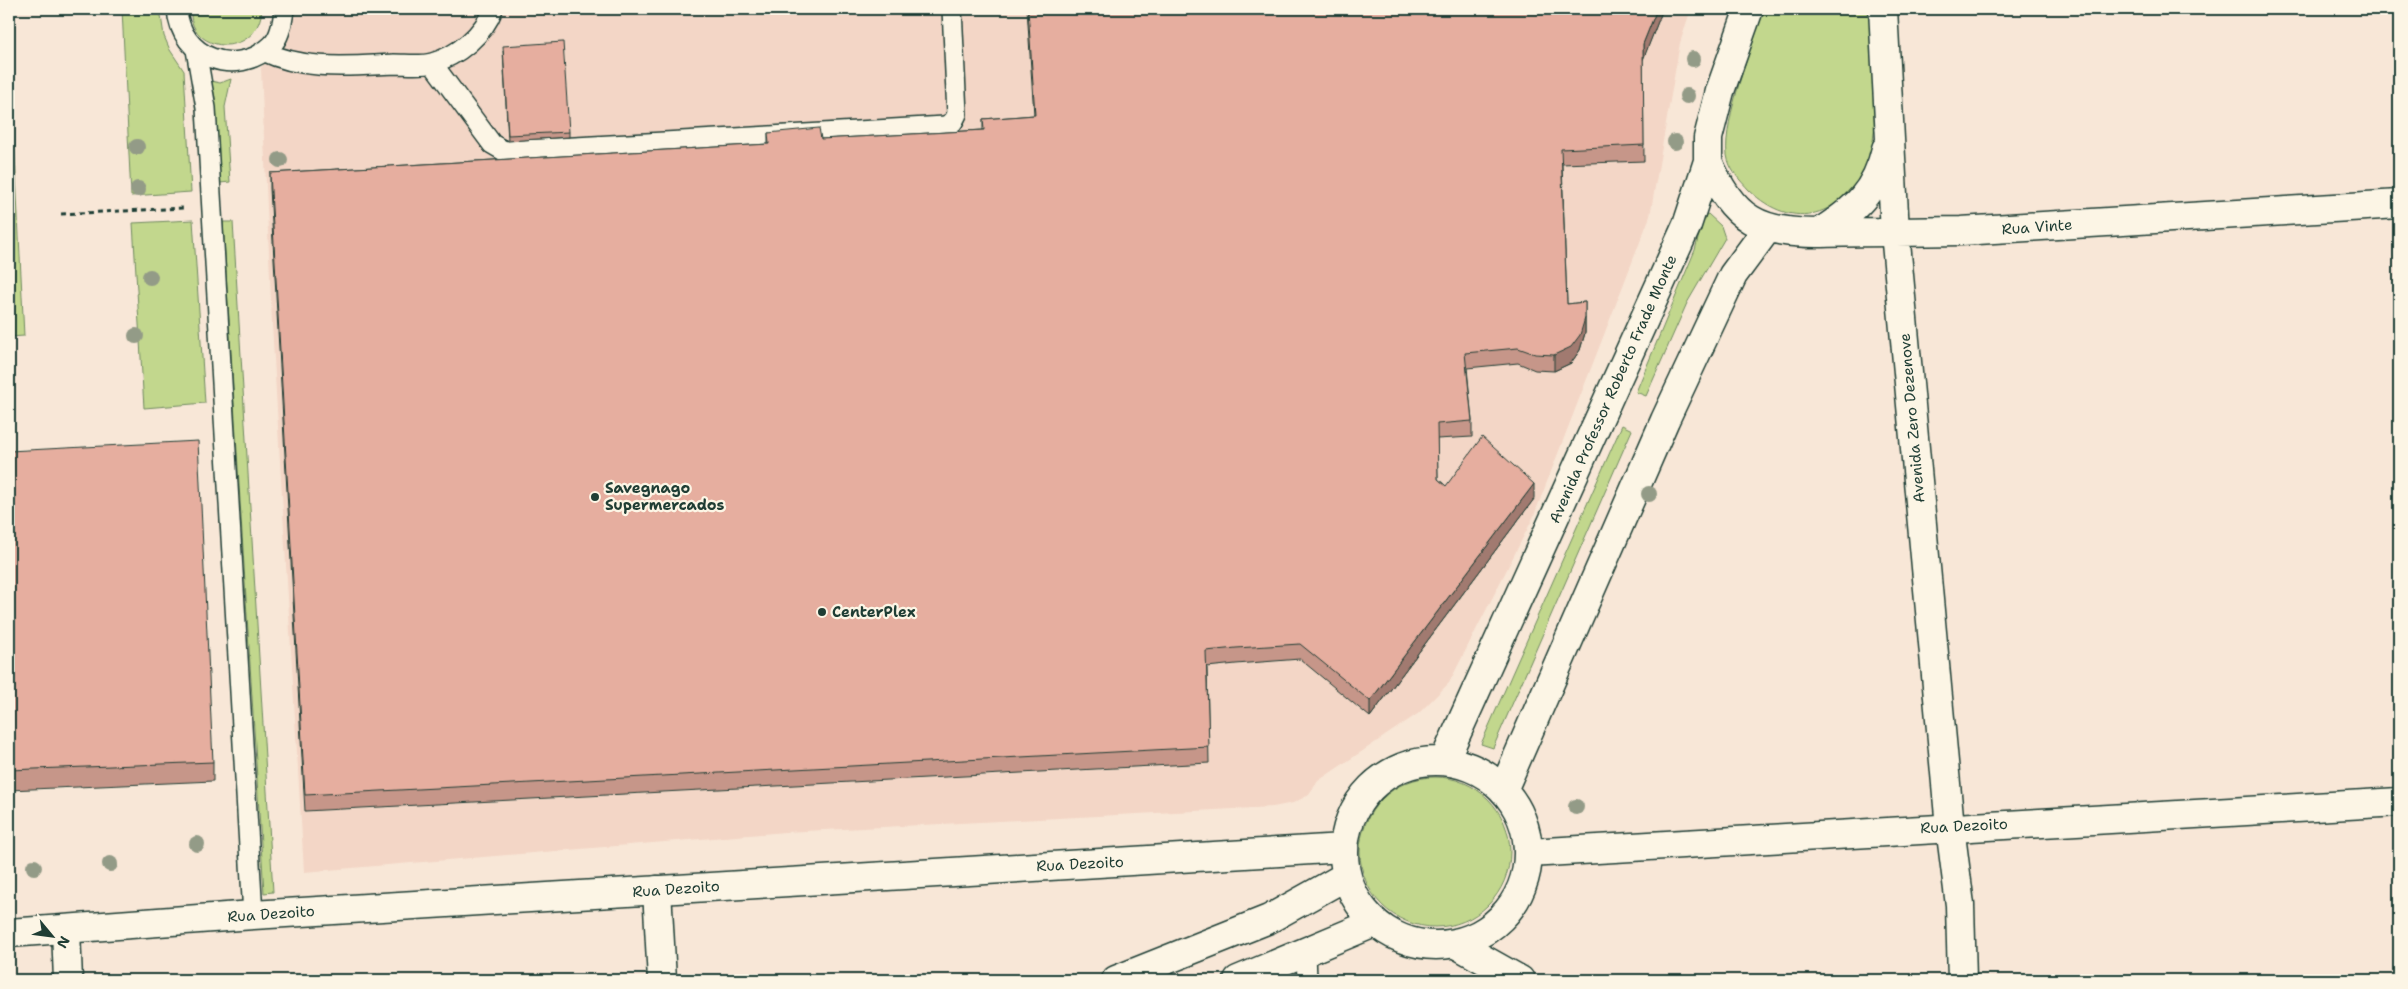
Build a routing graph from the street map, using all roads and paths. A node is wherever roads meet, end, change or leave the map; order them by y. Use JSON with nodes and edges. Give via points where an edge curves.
{"nodes":[{"id":1,"x":177,"y":9,"type":"edge"},
{"id":2,"x":284,"y":9,"type":"edge"},
{"id":3,"x":493,"y":9,"type":"edge"},
{"id":4,"x":952,"y":9,"type":"edge"},
{"id":5,"x":1749,"y":9,"type":"edge"},
{"id":6,"x":1883,"y":9,"type":"edge"},
{"id":7,"x":196,"y":50,"type":"junction"},
{"id":8,"x":263,"y":51,"type":"junction"},
{"id":9,"x":432,"y":63,"type":"junction"},
{"id":10,"x":1889,"y":136,"type":"junction"},
{"id":11,"x":1708,"y":161,"type":"junction"},
{"id":12,"x":2399,"y":204,"type":"edge"},
{"id":13,"x":212,"y":207,"type":"junction"},
{"id":14,"x":61,"y":214,"type":"dead end"},
{"id":15,"x":1767,"y":228,"type":"junction"},
{"id":16,"x":1819,"y":232,"type":"junction"},
{"id":17,"x":1895,"y":232,"type":"junction"},
{"id":18,"x":1445,"y":759,"type":"junction"},
{"id":19,"x":1504,"y":788,"type":"junction"},
{"id":20,"x":2399,"y":802,"type":"edge"},
{"id":21,"x":1950,"y":827,"type":"junction"},
{"id":22,"x":1343,"y":848,"type":"junction"},
{"id":23,"x":1529,"y":853,"type":"junction"},
{"id":24,"x":1346,"y":876,"type":"junction"},
{"id":25,"x":657,"y":890,"type":"junction"},
{"id":26,"x":253,"y":915,"type":"junction"},
{"id":27,"x":1374,"y":923,"type":"junction"},
{"id":28,"x":66,"y":930,"type":"junction"},
{"id":29,"x":9,"y":933,"type":"edge"},
{"id":30,"x":1456,"y":944,"type":"junction"},
{"id":31,"x":1306,"y":952,"type":"junction"},
{"id":32,"x":68,"y":980,"type":"edge"},
{"id":33,"x":662,"y":980,"type":"edge"},
{"id":34,"x":1116,"y":980,"type":"edge"},
{"id":35,"x":1238,"y":980,"type":"edge"},
{"id":36,"x":1307,"y":980,"type":"edge"},
{"id":37,"x":1520,"y":980,"type":"edge"},
{"id":38,"x":1962,"y":980,"type":"edge"}],
"edges":[{"from":1,"to":7,"type":"lane","via":[[184,37]]},
{"from":2,"to":8,"type":"lane","via":[[283,21],[273,44]]},
{"from":3,"to":9,"type":"lane","via":[[477,36],[460,50]]},
{"from":4,"to":9,"type":"lane","via":[[957,114],[953,122],[945,126],[504,151],[492,144]]},
{"from":5,"to":11,"type":"street","name":"Avenida Professor Roberto Frade Monte","via":[[1720,91],[1708,138]]},
{"from":6,"to":10,"type":"street","name":"Avenida Zero Dezenove"},
{"from":7,"to":8,"type":"lane","via":[[212,59],[230,62],[247,59]]},
{"from":7,"to":13,"type":"lane","via":[[206,108]]},
{"from":8,"to":9,"type":"lane","via":[[278,58],[323,67]]},
{"from":10,"to":16,"type":"street","via":[[1881,170],[1866,194],[1853,210]]},
{"from":10,"to":17,"type":"street","name":"Avenida Zero Dezenove"},
{"from":11,"to":15,"type":"street","name":"Rua Vinte","via":[[1728,199],[1750,220]]},
{"from":11,"to":18,"type":"street","name":"Avenida Professor Roberto Frade Monte","via":[[1687,225]]},
{"from":12,"to":17,"type":"street","name":"Rua Vinte","via":[[1961,232]]},
{"from":13,"to":14,"type":"path"},
{"from":13,"to":26,"type":"lane"},
{"from":15,"to":16,"type":"street","name":"Rua Vinte","via":[[1802,234]]},
{"from":15,"to":19,"type":"street","via":[[1733,275]]},
{"from":16,"to":17,"type":"street","name":"Rua Vinte"},
{"from":17,"to":21,"type":"street","name":"Avenida Zero Dezenove"},
{"from":18,"to":19,"type":"street","via":[[1477,768]]},
{"from":18,"to":22,"type":"street","via":[[1408,763],[1375,782],[1352,812]]},
{"from":19,"to":23,"type":"street","via":[[1523,818]]},
{"from":20,"to":21,"type":"street","name":"Rua Dezoito"},
{"from":21,"to":23,"type":"street","name":"Rua Dezoito"},
{"from":21,"to":38,"type":"street","name":"Avenida Zero Dezenove","via":[[1960,905]]},
{"from":22,"to":24,"type":"street"},
{"from":22,"to":25,"type":"street","name":"Rua Dezoito"},
{"from":23,"to":30,"type":"street","via":[[1518,894],[1502,918],[1479,934]]},
{"from":24,"to":27,"type":"street","via":[[1356,901]]},
{"from":24,"to":34,"type":"street","via":[[1269,920]]},
{"from":25,"to":26,"type":"street","name":"Rua Dezoito"},
{"from":25,"to":33,"type":"street"},
{"from":26,"to":28,"type":"street","name":"Rua Dezoito"},
{"from":27,"to":30,"type":"street","via":[[1398,938],[1425,945]]},
{"from":27,"to":31,"type":"street"},
{"from":28,"to":29,"type":"street","name":"Rua Dezoito"},
{"from":28,"to":32,"type":"street"},
{"from":30,"to":37,"type":"street"},
{"from":31,"to":35,"type":"street"},
{"from":31,"to":36,"type":"lane"}]}
